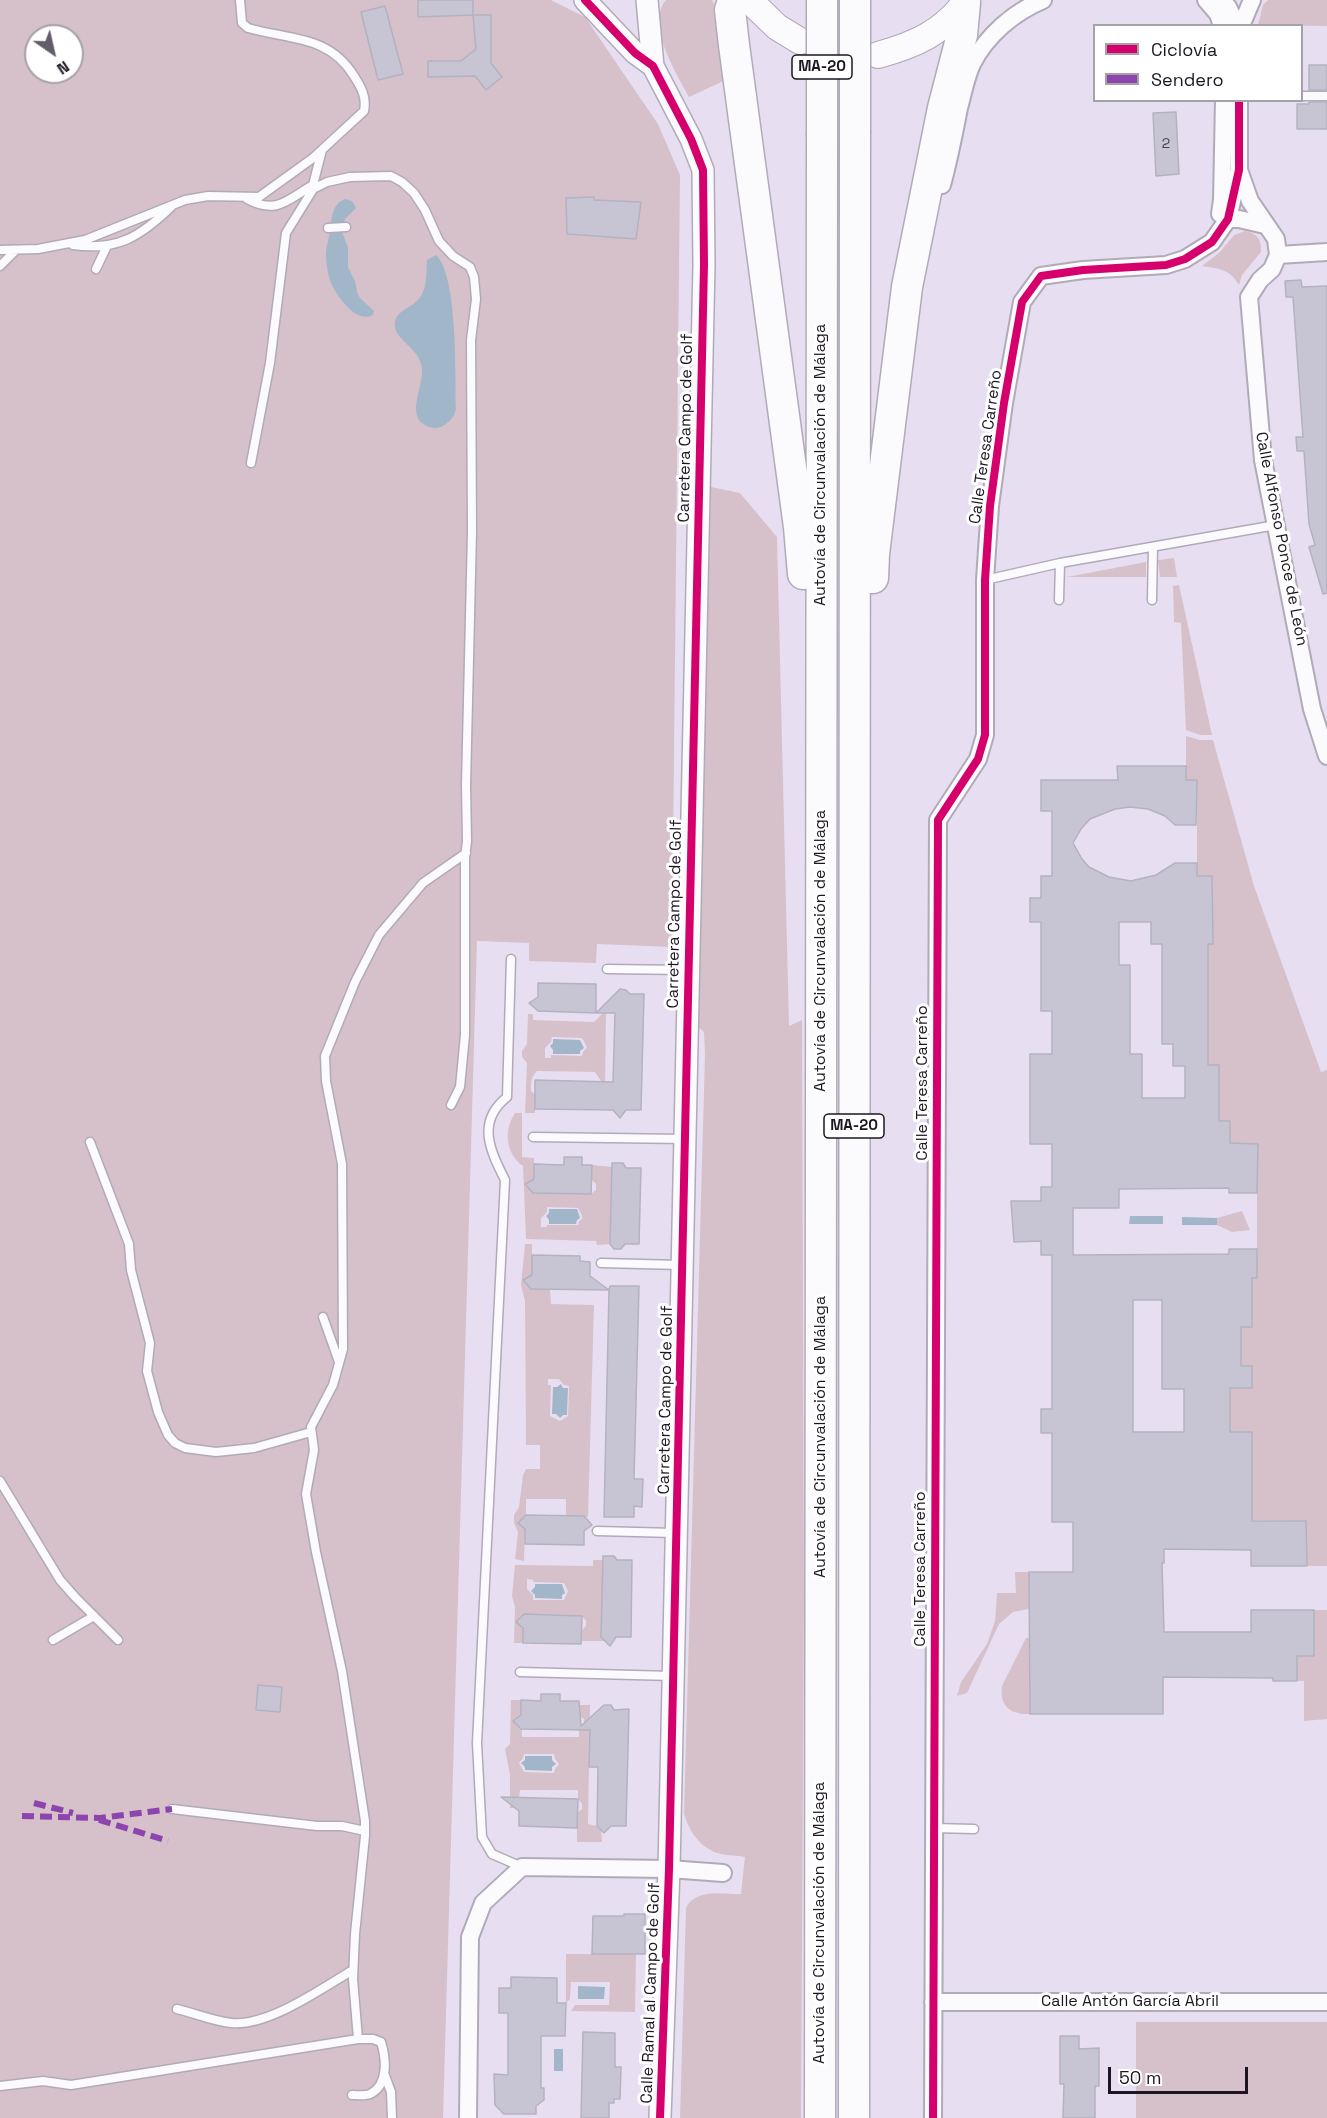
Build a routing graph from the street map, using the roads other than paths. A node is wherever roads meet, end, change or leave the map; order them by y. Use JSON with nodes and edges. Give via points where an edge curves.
{"nodes":[{"id":1,"x":240,"y":0,"type":"edge"},
{"id":2,"x":585,"y":0,"type":"edge"},
{"id":3,"x":647,"y":0,"type":"edge"},
{"id":4,"x":733,"y":0,"type":"edge"},
{"id":5,"x":749,"y":0,"type":"edge"},
{"id":6,"x":822,"y":0,"type":"edge"},
{"id":7,"x":855,"y":0,"type":"edge"},
{"id":8,"x":1043,"y":0,"type":"edge"},
{"id":9,"x":1206,"y":0,"type":"edge"},
{"id":10,"x":1222,"y":0,"type":"edge"},
{"id":11,"x":1252,"y":0,"type":"edge"},
{"id":12,"x":966,"y":2,"type":"edge"},
{"id":13,"x":1221,"y":24,"type":"edge"},
{"id":14,"x":1238,"y":24,"type":"edge"},
{"id":15,"x":1240,"y":24,"type":"edge"},
{"id":16,"x":800,"y":40,"type":"dead end"},
{"id":17,"x":878,"y":55,"type":"dead end"},
{"id":18,"x":653,"y":66,"type":"junction"},
{"id":19,"x":1303,"y":96,"type":"edge"},
{"id":20,"x":1327,"y":96,"type":"edge"},
{"id":21,"x":1224,"y":102,"type":"edge"},
{"id":22,"x":1239,"y":102,"type":"edge"},
{"id":23,"x":322,"y":150,"type":"junction"},
{"id":24,"x":1239,"y":170,"type":"junction"},
{"id":25,"x":313,"y":187,"type":"junction"},
{"id":26,"x":244,"y":197,"type":"junction"},
{"id":27,"x":176,"y":203,"type":"junction"},
{"id":28,"x":1228,"y":219,"type":"junction"},
{"id":29,"x":1265,"y":225,"type":"junction"},
{"id":30,"x":346,"y":227,"type":"dead end"},
{"id":31,"x":328,"y":228,"type":"dead end"},
{"id":32,"x":919,"y":228,"type":"junction"},
{"id":33,"x":66,"y":244,"type":"junction"},
{"id":34,"x":107,"y":246,"type":"junction"},
{"id":35,"x":1203,"y":249,"type":"junction"},
{"id":36,"x":0,"y":250,"type":"edge"},
{"id":37,"x":16,"y":250,"type":"junction"},
{"id":38,"x":1327,"y":252,"type":"edge"},
{"id":39,"x":1278,"y":255,"type":"junction"},
{"id":40,"x":0,"y":266,"type":"edge"},
{"id":41,"x":96,"y":269,"type":"dead end"},
{"id":42,"x":251,"y":463,"type":"dead end"},
{"id":43,"x":1276,"y":525,"type":"junction"},
{"id":44,"x":1153,"y":547,"type":"junction"},
{"id":45,"x":1060,"y":563,"type":"junction"},
{"id":46,"x":985,"y":580,"type":"junction"},
{"id":47,"x":1059,"y":600,"type":"dead end"},
{"id":48,"x":1152,"y":600,"type":"dead end"},
{"id":49,"x":821,"y":662,"type":"junction"},
{"id":50,"x":855,"y":684,"type":"junction"},
{"id":51,"x":1327,"y":756,"type":"edge"},
{"id":52,"x":465,"y":853,"type":"junction"},
{"id":53,"x":511,"y":959,"type":"dead end"},
{"id":54,"x":607,"y":969,"type":"dead end"},
{"id":55,"x":687,"y":970,"type":"junction"},
{"id":56,"x":451,"y":1105,"type":"dead end"},
{"id":57,"x":532,"y":1137,"type":"dead end"},
{"id":58,"x":685,"y":1139,"type":"junction"},
{"id":59,"x":90,"y":1142,"type":"dead end"},
{"id":60,"x":601,"y":1263,"type":"dead end"},
{"id":61,"x":682,"y":1265,"type":"junction"},
{"id":62,"x":323,"y":1317,"type":"dead end"},
{"id":63,"x":339,"y":1363,"type":"junction"},
{"id":64,"x":311,"y":1432,"type":"junction"},
{"id":65,"x":0,"y":1481,"type":"edge"},
{"id":66,"x":597,"y":1531,"type":"dead end"},
{"id":67,"x":676,"y":1533,"type":"junction"},
{"id":68,"x":90,"y":1616,"type":"junction"},
{"id":69,"x":53,"y":1640,"type":"dead end"},
{"id":70,"x":118,"y":1640,"type":"dead end"},
{"id":71,"x":520,"y":1672,"type":"dead end"},
{"id":72,"x":673,"y":1676,"type":"junction"},
{"id":73,"x":172,"y":1809,"type":"dead end"},
{"id":74,"x":365,"y":1821,"type":"junction"},
{"id":75,"x":349,"y":1827,"type":"junction"},
{"id":76,"x":933,"y":1828,"type":"junction"},
{"id":77,"x":974,"y":1829,"type":"dead end"},
{"id":78,"x":365,"y":1831,"type":"junction"},
{"id":79,"x":522,"y":1868,"type":"junction"},
{"id":80,"x":669,"y":1869,"type":"junction"},
{"id":81,"x":723,"y":1873,"type":"dead end"},
{"id":82,"x":353,"y":1970,"type":"junction"},
{"id":83,"x":933,"y":2002,"type":"junction"},
{"id":84,"x":1327,"y":2002,"type":"edge"},
{"id":85,"x":177,"y":2009,"type":"dead end"},
{"id":86,"x":357,"y":2039,"type":"junction"},
{"id":87,"x":384,"y":2073,"type":"junction"},
{"id":88,"x":0,"y":2086,"type":"edge"},
{"id":89,"x":352,"y":2095,"type":"dead end"},
{"id":90,"x":392,"y":2118,"type":"edge"},
{"id":91,"x":468,"y":2118,"type":"edge"},
{"id":92,"x":660,"y":2118,"type":"edge"},
{"id":93,"x":820,"y":2118,"type":"edge"},
{"id":94,"x":854,"y":2118,"type":"edge"},
{"id":95,"x":933,"y":2118,"type":"edge"}],
"edges":[{"from":1,"to":23,"type":"lane","via":[[242,23],[248,28],[326,47],[346,62],[363,90],[364,111]]},
{"from":2,"to":18,"type":"street","name":"Carretera Campo de Golf","via":[[635,53]]},
{"from":3,"to":18,"type":"street","name":"Carretera Campo de Golf"},
{"from":4,"to":49,"type":"highway","via":[[730,9],[734,45],[799,528],[806,613]]},
{"from":5,"to":16,"type":"main road","via":[[777,27]]},
{"from":6,"to":49,"type":"highway","name":"Autovía de Circunvalación de Málaga","number":"MA-20","bridge":true},
{"from":7,"to":50,"type":"highway","name":"Autovía de Circunvalación de Málaga","number":"MA-20","bridge":true},
{"from":8,"to":32,"type":"street","via":[[1006,22],[989,38],[972,64],[942,185]]},
{"from":9,"to":13,"type":"street"},
{"from":10,"to":14,"type":"street"},
{"from":11,"to":15,"type":"street"},
{"from":12,"to":17,"type":"main road","via":[[936,31],[907,47]]},
{"from":12,"to":32,"type":"highway"},
{"from":18,"to":55,"type":"street","name":"Carretera Campo de Golf","via":[[703,170]]},
{"from":19,"to":20,"type":"lane"},
{"from":21,"to":35,"type":"street","via":[[1222,200],[1219,220]]},
{"from":22,"to":24,"type":"street"},
{"from":23,"to":25,"type":"lane"},
{"from":23,"to":26,"type":"lane","via":[[259,197]]},
{"from":24,"to":28,"type":"street"},
{"from":24,"to":29,"type":"street","via":[[1250,201]]},
{"from":25,"to":26,"type":"lane","via":[[267,208]]},
{"from":25,"to":42,"type":"lane","via":[[286,233],[270,363]]},
{"from":25,"to":52,"type":"lane","via":[[350,177],[391,176],[402,182],[425,210],[440,241],[470,267],[474,277]]},
{"from":26,"to":27,"type":"lane","via":[[208,196]]},
{"from":27,"to":33,"type":"lane"},
{"from":27,"to":34,"type":"lane","via":[[129,240]]},
{"from":28,"to":29,"type":"street"},
{"from":28,"to":35,"type":"street","name":"Calle Teresa Carreño"},
{"from":29,"to":39,"type":"street","via":[[1276,239]]},
{"from":30,"to":31,"type":"lane"},
{"from":32,"to":50,"type":"highway","via":[[907,287],[875,543],[870,640]]},
{"from":33,"to":34,"type":"lane"},
{"from":33,"to":37,"type":"lane"},
{"from":34,"to":41,"type":"lane"},
{"from":35,"to":46,"type":"street","name":"Calle Teresa Carreño","via":[[1166,265],[1041,276],[1022,302],[990,506]]},
{"from":36,"to":37,"type":"lane"},
{"from":37,"to":40,"type":"lane"},
{"from":38,"to":39,"type":"street"},
{"from":39,"to":43,"type":"street","name":"Calle Alfonso Ponce de León","via":[[1272,269],[1249,297],[1263,460]]},
{"from":43,"to":44,"type":"lane"},
{"from":43,"to":51,"type":"street","name":"Calle Alfonso Ponce de León","via":[[1312,709]]},
{"from":44,"to":45,"type":"lane"},
{"from":44,"to":48,"type":"lane"},
{"from":45,"to":46,"type":"lane"},
{"from":45,"to":47,"type":"lane"},
{"from":46,"to":76,"type":"street","name":"Calle Teresa Carreño","via":[[985,735],[978,759],[938,820]]},
{"from":49,"to":93,"type":"highway","name":"Autovía de Circunvalación de Málaga","number":"MA-20"},
{"from":50,"to":94,"type":"highway","name":"Autovía de Circunvalación de Málaga","number":"MA-20"},
{"from":52,"to":56,"type":"lane","via":[[464,1056],[460,1087]]},
{"from":52,"to":63,"type":"lane","via":[[423,884],[379,935],[325,1056],[342,1164],[343,1349]]},
{"from":53,"to":79,"type":"lane","via":[[507,1097],[496,1106],[487,1131],[505,1180],[477,1743],[482,1837],[492,1854]]},
{"from":54,"to":55,"type":"lane"},
{"from":55,"to":58,"type":"street","name":"Carretera Campo de Golf"},
{"from":57,"to":58,"type":"lane"},
{"from":58,"to":61,"type":"street","name":"Carretera Campo de Golf"},
{"from":59,"to":64,"type":"lane","via":[[129,1244],[131,1270],[150,1343],[147,1371],[168,1435],[185,1448],[216,1452],[262,1446]]},
{"from":60,"to":61,"type":"lane"},
{"from":61,"to":67,"type":"street","name":"Carretera Campo de Golf"},
{"from":62,"to":63,"type":"lane"},
{"from":63,"to":64,"type":"lane"},
{"from":64,"to":74,"type":"lane","via":[[314,1450],[306,1494],[342,1671]]},
{"from":65,"to":68,"type":"lane","via":[[60,1580]]},
{"from":66,"to":67,"type":"lane"},
{"from":67,"to":72,"type":"street","name":"Carretera Campo de Golf"},
{"from":68,"to":69,"type":"lane"},
{"from":68,"to":70,"type":"lane"},
{"from":71,"to":72,"type":"lane"},
{"from":72,"to":80,"type":"street","name":"Carretera Campo de Golf"},
{"from":73,"to":75,"type":"lane"},
{"from":74,"to":75,"type":"lane"},
{"from":74,"to":78,"type":"lane"},
{"from":75,"to":78,"type":"lane"},
{"from":76,"to":77,"type":"lane"},
{"from":76,"to":83,"type":"street","name":"Calle Teresa Carreño"},
{"from":78,"to":82,"type":"lane"},
{"from":79,"to":80,"type":"street"},
{"from":79,"to":91,"type":"street","via":[[483,1903],[470,1937]]},
{"from":80,"to":81,"type":"street"},
{"from":80,"to":92,"type":"street","name":"Calle Ramal al Campo de Golf"},
{"from":82,"to":85,"type":"lane","via":[[284,2011],[252,2020],[232,2023]]},
{"from":82,"to":86,"type":"lane"},
{"from":83,"to":84,"type":"street","name":"Calle Antón García Abril"},
{"from":83,"to":95,"type":"street","name":"Calle Teresa Carreño"},
{"from":86,"to":87,"type":"lane","via":[[381,2042]]},
{"from":86,"to":88,"type":"lane","via":[[71,2085],[43,2081]]},
{"from":87,"to":89,"type":"lane","via":[[378,2089],[368,2095]]},
{"from":87,"to":90,"type":"lane","via":[[392,2092]]}]}
